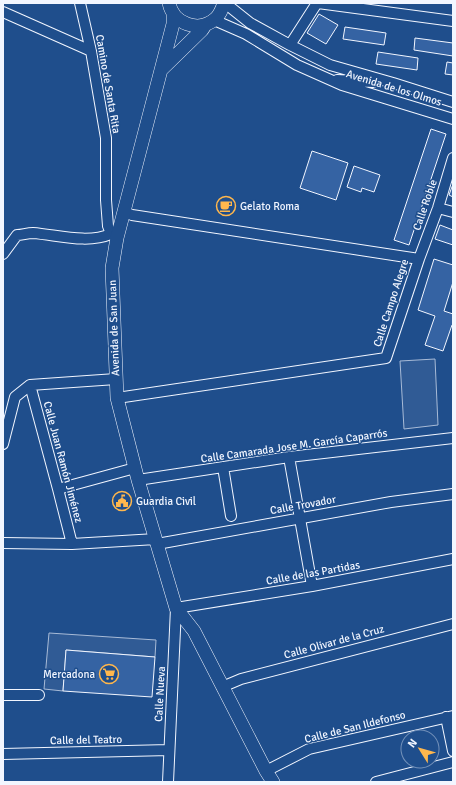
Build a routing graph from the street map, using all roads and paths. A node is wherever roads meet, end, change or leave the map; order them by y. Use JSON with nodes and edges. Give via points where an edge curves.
{"nodes":[{"id":1,"x":80,"y":3,"type":"edge"},
{"id":2,"x":224,"y":3,"type":"edge"},
{"id":3,"x":317,"y":3,"type":"edge"},
{"id":4,"x":171,"y":9,"type":"edge"},
{"id":5,"x":4,"y":14,"type":"edge"},
{"id":6,"x":453,"y":21,"type":"edge"},
{"id":7,"x":210,"y":22,"type":"junction"},
{"id":8,"x":290,"y":45,"type":"junction"},
{"id":9,"x":91,"y":51,"type":"junction"},
{"id":10,"x":160,"y":71,"type":"junction"},
{"id":11,"x":328,"y":79,"type":"junction"},
{"id":12,"x":393,"y":83,"type":"junction"},
{"id":13,"x":453,"y":102,"type":"edge"},
{"id":14,"x":453,"y":118,"type":"edge"},
{"id":15,"x":453,"y":158,"type":"edge"},
{"id":16,"x":106,"y":200,"type":"junction"},
{"id":17,"x":125,"y":208,"type":"junction"},
{"id":18,"x":438,"y":208,"type":"junction"},
{"id":19,"x":453,"y":212,"type":"edge"},
{"id":20,"x":114,"y":236,"type":"junction"},
{"id":21,"x":3,"y":254,"type":"edge"},
{"id":22,"x":419,"y":259,"type":"junction"},
{"id":23,"x":116,"y":379,"type":"junction"},
{"id":24,"x":30,"y":385,"type":"junction"},
{"id":25,"x":117,"y":398,"type":"junction"},
{"id":26,"x":453,"y":438,"type":"edge"},
{"id":27,"x":3,"y":444,"type":"edge"},
{"id":28,"x":289,"y":457,"type":"junction"},
{"id":29,"x":223,"y":467,"type":"junction"},
{"id":30,"x":136,"y":474,"type":"junction"},
{"id":31,"x":58,"y":489,"type":"junction"},
{"id":32,"x":453,"y":494,"type":"edge"},
{"id":33,"x":231,"y":516,"type":"dead end"},
{"id":34,"x":299,"y":518,"type":"junction"},
{"id":35,"x":156,"y":542,"type":"junction"},
{"id":36,"x":3,"y":543,"type":"edge"},
{"id":37,"x":72,"y":544,"type":"junction"},
{"id":38,"x":453,"y":559,"type":"edge"},
{"id":39,"x":453,"y":563,"type":"edge"},
{"id":40,"x":312,"y":586,"type":"junction"},
{"id":41,"x":176,"y":608,"type":"junction"},
{"id":42,"x":453,"y":624,"type":"edge"},
{"id":43,"x":189,"y":625,"type":"junction"},
{"id":44,"x":175,"y":632,"type":"junction"},
{"id":45,"x":222,"y":687,"type":"junction"},
{"id":46,"x":3,"y":695,"type":"edge"},
{"id":47,"x":39,"y":695,"type":"dead end"},
{"id":48,"x":450,"y":716,"type":"edge"},
{"id":49,"x":169,"y":750,"type":"junction"},
{"id":50,"x":453,"y":751,"type":"edge"},
{"id":51,"x":3,"y":754,"type":"edge"},
{"id":52,"x":453,"y":762,"type":"edge"},
{"id":53,"x":266,"y":771,"type":"junction"},
{"id":54,"x":168,"y":782,"type":"edge"},
{"id":55,"x":273,"y":782,"type":"edge"},
{"id":56,"x":376,"y":782,"type":"edge"}],
"edges":[{"from":1,"to":9,"type":"street","name":"Camino de Santa Rita"},
{"from":2,"to":7,"type":"main road"},
{"from":2,"to":8,"type":"street","name":"Avenida de los Olmos","via":[[250,23]]},
{"from":3,"to":6,"type":"street"},
{"from":3,"to":8,"type":"street"},
{"from":4,"to":7,"type":"main road","via":[[184,24],[199,26]]},
{"from":4,"to":10,"type":"main road","name":"Avenida de San Juan","via":[[173,24]]},
{"from":5,"to":9,"type":"street"},
{"from":7,"to":10,"type":"main road"},
{"from":7,"to":11,"type":"street","name":"Avenida de los Olmos","via":[[246,34],[297,65]]},
{"from":8,"to":12,"type":"street","name":"Avenida de los Olmos","via":[[330,65]]},
{"from":9,"to":16,"type":"street","name":"Camino de Santa Rita","via":[[106,138]]},
{"from":10,"to":17,"type":"main road","name":"Avenida de San Juan"},
{"from":11,"to":12,"type":"street","name":"Avenida de los Olmos"},
{"from":11,"to":14,"type":"street","name":"Avenida de los Olmos"},
{"from":12,"to":13,"type":"street","name":"Avenida de los Olmos"},
{"from":15,"to":18,"type":"street","name":"Calle Roble"},
{"from":16,"to":17,"type":"street","name":"Calle Campo Alegre","via":[[114,207]]},
{"from":16,"to":20,"type":"street","name":"Camino de Santa Rita","via":[[108,226]]},
{"from":17,"to":20,"type":"main road","name":"Avenida de San Juan"},
{"from":17,"to":22,"type":"street","name":"Calle Campo Alegre","via":[[132,215]]},
{"from":18,"to":19,"type":"street"},
{"from":18,"to":22,"type":"street","name":"Calle Roble"},
{"from":20,"to":21,"type":"street","via":[[87,239],[31,233],[17,235]]},
{"from":20,"to":23,"type":"main road","name":"Avenida de San Juan","via":[[112,268]]},
{"from":22,"to":25,"type":"street","name":"Calle Campo Alegre","via":[[386,358]]},
{"from":23,"to":24,"type":"street"},
{"from":23,"to":25,"type":"main road","name":"Avenida de San Juan"},
{"from":24,"to":27,"type":"street","via":[[15,397]]},
{"from":24,"to":31,"type":"street","name":"Calle Juan Ramón Jiménez"},
{"from":25,"to":30,"type":"main road","name":"Avenida de San Juan"},
{"from":26,"to":28,"type":"street","name":"Calle Camarada Jose M. García Caparrós"},
{"from":28,"to":29,"type":"street","name":"Calle Camarada Jose M. García Caparrós"},
{"from":28,"to":34,"type":"street"},
{"from":29,"to":30,"type":"street","name":"Calle Camarada Jose M. García Caparrós"},
{"from":29,"to":33,"type":"street"},
{"from":30,"to":31,"type":"street","name":"Calle Camarada Jose M. García Caparrós"},
{"from":30,"to":35,"type":"main road","name":"Avenida de San Juan"},
{"from":31,"to":37,"type":"street","name":"Calle Juan Ramón Jiménez"},
{"from":32,"to":34,"type":"street","name":"Calle Trovador"},
{"from":34,"to":35,"type":"street","name":"Calle Trovador"},
{"from":34,"to":40,"type":"street"},
{"from":35,"to":37,"type":"street","name":"Calle Trovador"},
{"from":35,"to":41,"type":"main road","name":"Avenida de San Juan"},
{"from":36,"to":37,"type":"street","name":"Calle Trovador"},
{"from":38,"to":39,"type":"street"},
{"from":38,"to":40,"type":"street","name":"Calle de las Partidas"},
{"from":40,"to":41,"type":"street","name":"Calle de las Partidas"},
{"from":41,"to":43,"type":"main road"},
{"from":41,"to":44,"type":"street","name":"Calle Nueva"},
{"from":42,"to":45,"type":"street","name":"Calle Olivar de la Cruz","via":[[241,679]]},
{"from":43,"to":44,"type":"street"},
{"from":43,"to":45,"type":"main road"},
{"from":44,"to":49,"type":"street","name":"Calle Nueva"},
{"from":45,"to":53,"type":"main road"},
{"from":46,"to":47,"type":"street"},
{"from":48,"to":50,"type":"street"},
{"from":48,"to":53,"type":"street","name":"Calle de San Ildefonso","via":[[309,749]]},
{"from":49,"to":51,"type":"street","name":"Calle del Teatro"},
{"from":49,"to":54,"type":"street","name":"Calle Nueva"},
{"from":52,"to":56,"type":"street"},
{"from":53,"to":55,"type":"main road"}]}
